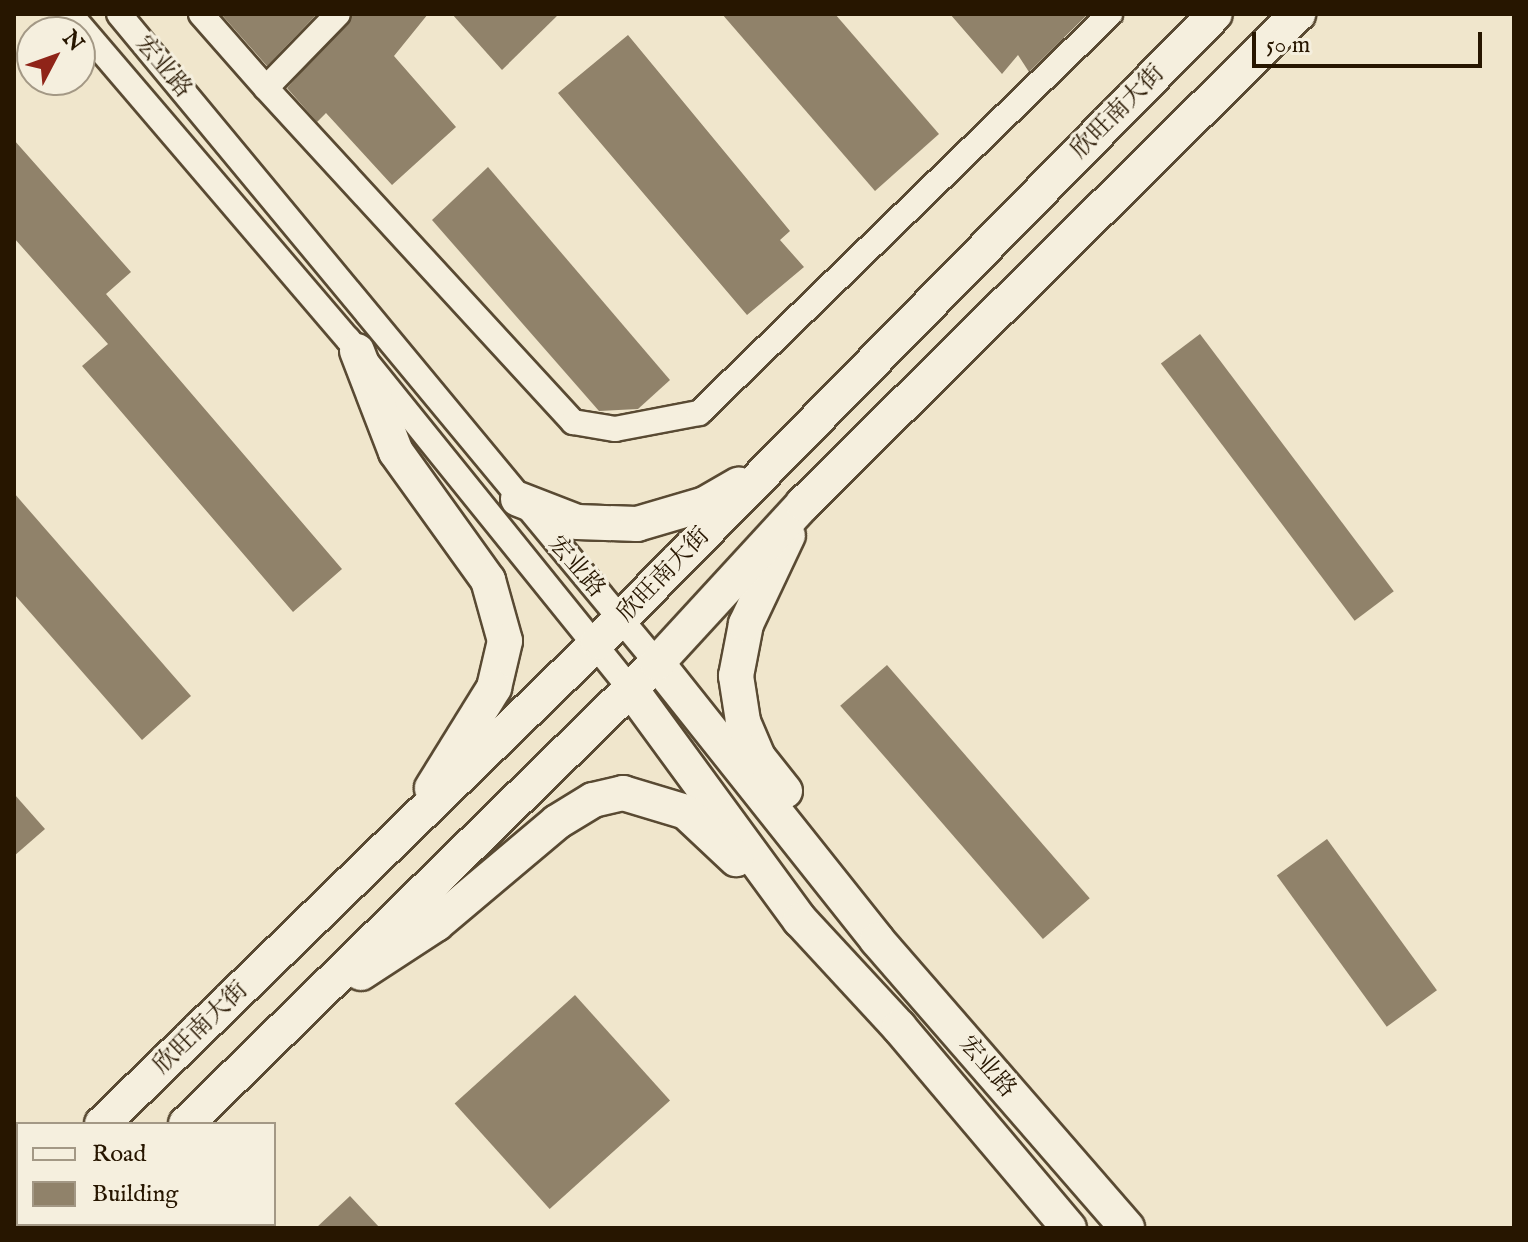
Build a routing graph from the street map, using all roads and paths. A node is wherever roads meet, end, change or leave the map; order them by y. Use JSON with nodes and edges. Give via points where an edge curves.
{"nodes":[{"id":1,"x":70,"y":14,"type":"edge"},
{"id":2,"x":119,"y":14,"type":"edge"},
{"id":3,"x":201,"y":14,"type":"edge"},
{"id":4,"x":338,"y":14,"type":"edge"},
{"id":5,"x":1110,"y":14,"type":"edge"},
{"id":6,"x":1215,"y":14,"type":"edge"},
{"id":7,"x":1298,"y":14,"type":"edge"},
{"id":8,"x":266,"y":88,"type":"junction"},
{"id":9,"x":373,"y":320,"type":"junction"},
{"id":10,"x":352,"y":345,"type":"junction"},
{"id":11,"x":770,"y":466,"type":"junction"},
{"id":12,"x":518,"y":499,"type":"junction"},
{"id":13,"x":803,"y":504,"type":"junction"},
{"id":14,"x":610,"y":630,"type":"junction"},
{"id":15,"x":657,"y":663,"type":"junction"},
{"id":16,"x":630,"y":688,"type":"junction"},
{"id":17,"x":413,"y":822,"type":"junction"},
{"id":18,"x":800,"y":920,"type":"junction"},
{"id":19,"x":877,"y":940,"type":"junction"},
{"id":20,"x":298,"y":1014,"type":"junction"},
{"id":21,"x":104,"y":1122,"type":"edge"},
{"id":22,"x":188,"y":1122,"type":"edge"},
{"id":23,"x":1069,"y":1228,"type":"edge"},
{"id":24,"x":1127,"y":1228,"type":"edge"}],
"edges":[{"from":1,"to":10,"type":"street","name":"宏业路"},
{"from":2,"to":9,"type":"street","name":"宏业路"},
{"from":3,"to":8,"type":"street"},
{"from":4,"to":8,"type":"street"},
{"from":5,"to":8,"type":"street","via":[[699,413],[615,429],[573,422]]},
{"from":6,"to":11,"type":"street","name":"欣旺南大街"},
{"from":7,"to":13,"type":"street"},
{"from":9,"to":10,"type":"street"},
{"from":9,"to":12,"type":"street","name":"宏业路"},
{"from":10,"to":14,"type":"street","name":"宏业路"},
{"from":10,"to":17,"type":"street","via":[[396,452],[488,580],[505,641],[494,688]]},
{"from":11,"to":12,"type":"street","via":[[705,504],[637,524],[577,522]]},
{"from":11,"to":14,"type":"street","name":"欣旺南大街"},
{"from":12,"to":14,"type":"street","name":"宏业路"},
{"from":13,"to":15,"type":"street"},
{"from":13,"to":19,"type":"street","via":[[746,624],[736,676],[743,721],[758,757],[841,861]]},
{"from":14,"to":15,"type":"street","name":"宏业路"},
{"from":14,"to":16,"type":"street","name":"宏业路"},
{"from":14,"to":17,"type":"street","name":"欣旺南大街"},
{"from":15,"to":16,"type":"street"},
{"from":15,"to":19,"type":"street","name":"宏业路"},
{"from":16,"to":18,"type":"street","name":"宏业路"},
{"from":16,"to":20,"type":"street"},
{"from":17,"to":21,"type":"street","name":"欣旺南大街"},
{"from":18,"to":20,"type":"street","via":[[686,812],[623,793],[593,800],[557,822],[436,924]]},
{"from":18,"to":23,"type":"street","name":"宏业路","via":[[899,1027]]},
{"from":19,"to":24,"type":"street","name":"宏业路"},
{"from":20,"to":22,"type":"street"}]}
